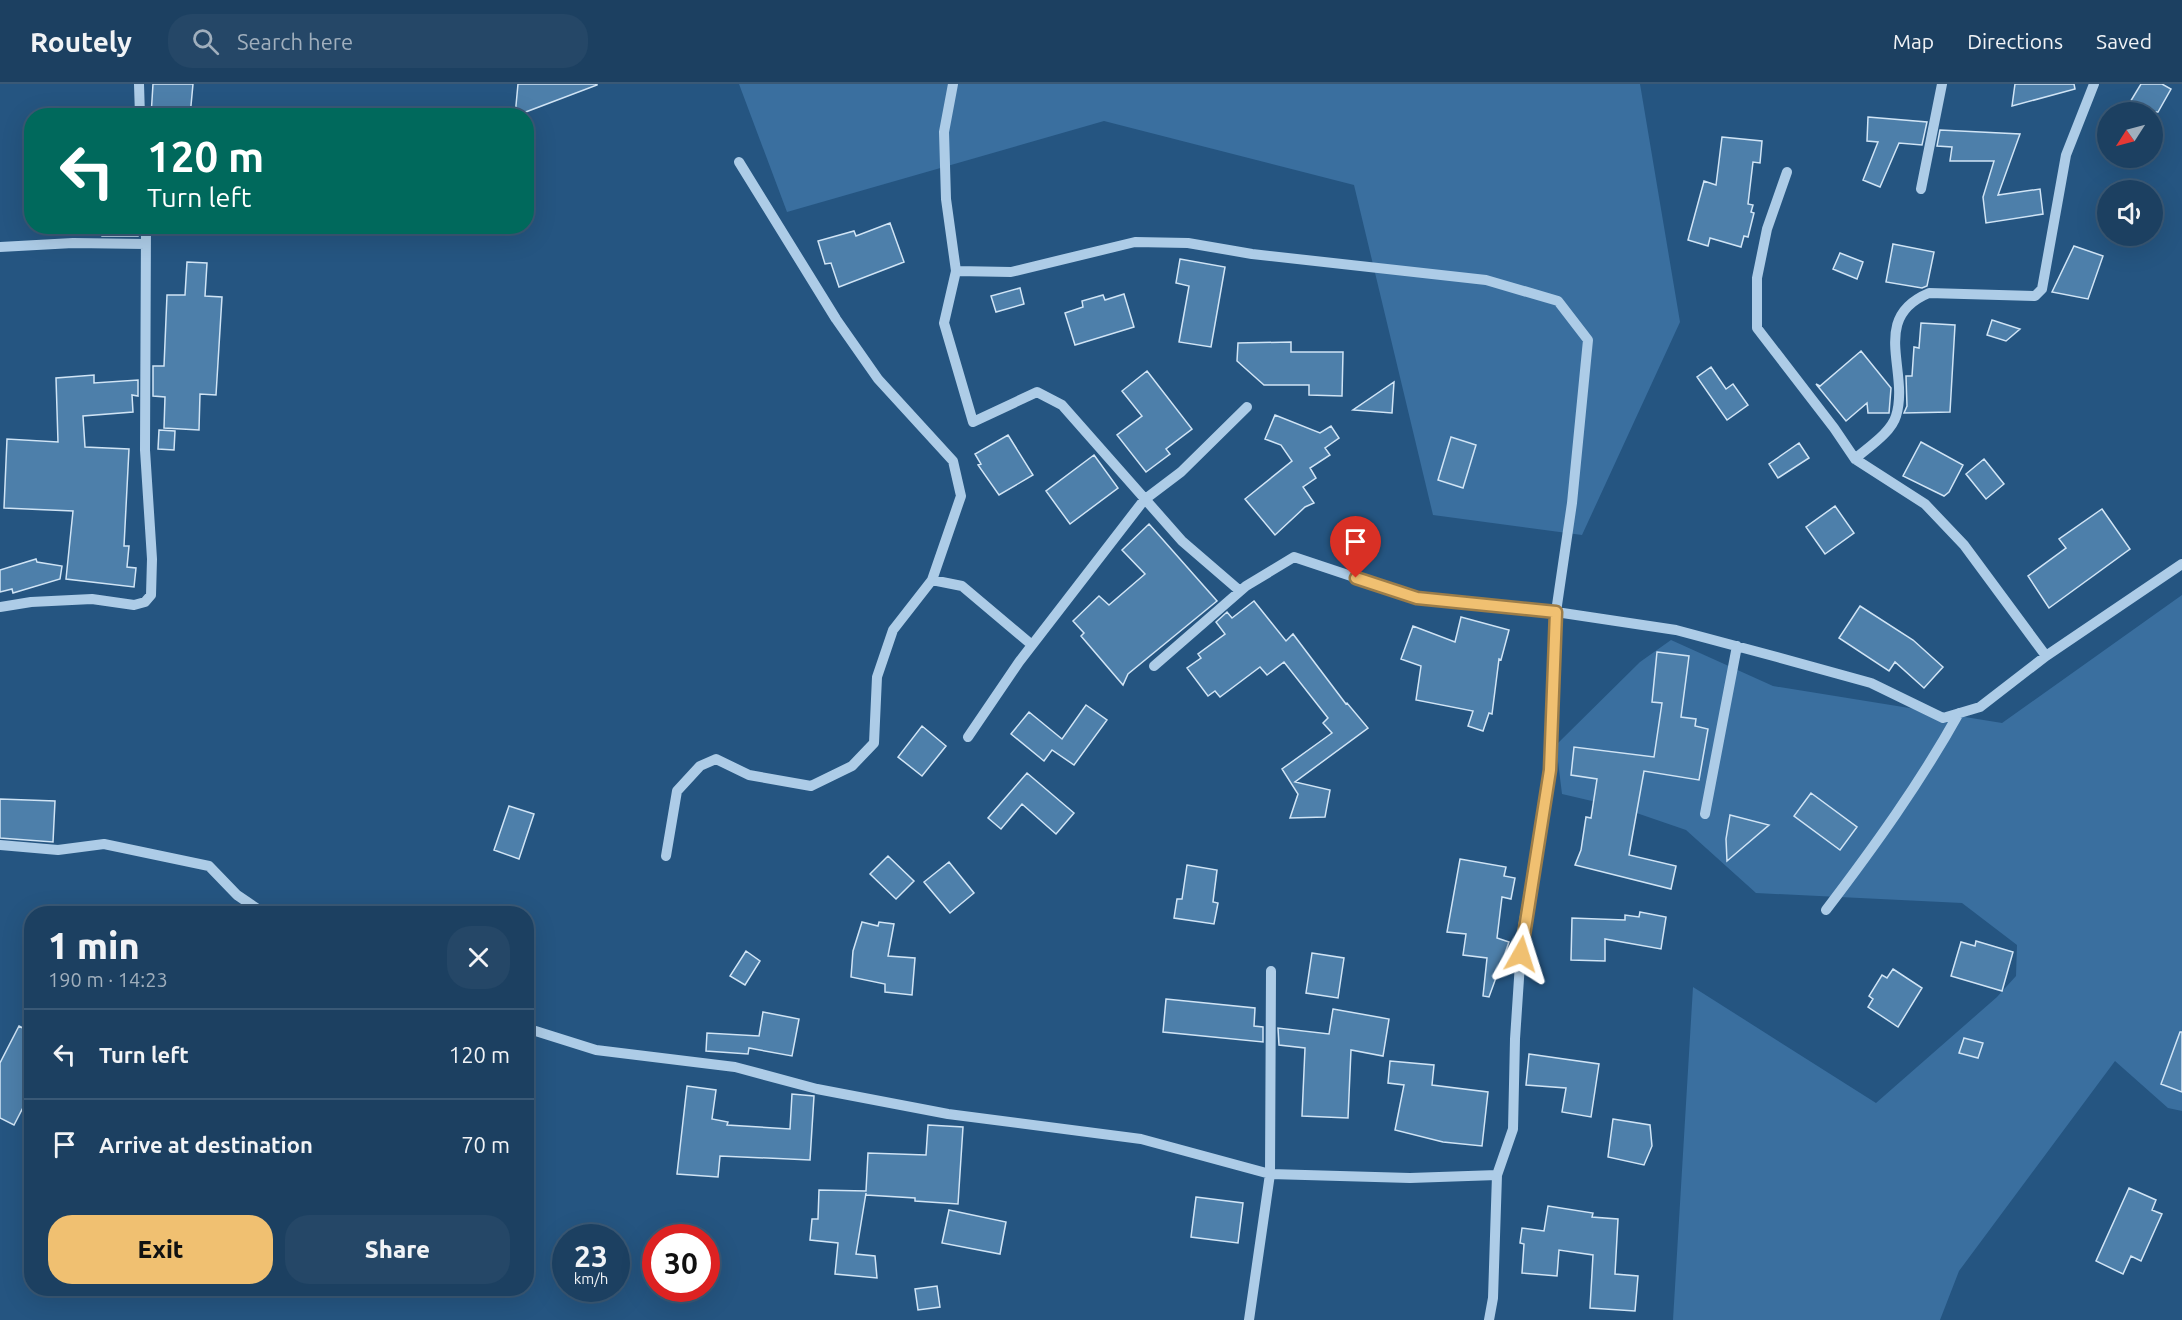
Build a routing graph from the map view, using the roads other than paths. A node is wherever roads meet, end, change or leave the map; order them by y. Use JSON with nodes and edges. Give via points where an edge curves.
{"nodes":[{"id":1,"x":139,"y":84,"type":"edge"},
{"id":2,"x":953,"y":84,"type":"edge"},
{"id":3,"x":1942,"y":84,"type":"edge"},
{"id":4,"x":2094,"y":84,"type":"edge"},
{"id":5,"x":140,"y":108,"type":"edge"},
{"id":6,"x":739,"y":162,"type":"dead end"},
{"id":7,"x":1787,"y":172,"type":"dead end"},
{"id":8,"x":1921,"y":189,"type":"dead end"},
{"id":9,"x":146,"y":234,"type":"edge"},
{"id":10,"x":146,"y":244,"type":"junction"},
{"id":11,"x":0,"y":247,"type":"edge"},
{"id":12,"x":956,"y":272,"type":"junction"},
{"id":13,"x":1247,"y":407,"type":"dead end"},
{"id":14,"x":1855,"y":459,"type":"junction"},
{"id":15,"x":1144,"y":500,"type":"junction"},
{"id":16,"x":2182,"y":564,"type":"edge"},
{"id":17,"x":932,"y":580,"type":"junction"},
{"id":18,"x":1240,"y":591,"type":"junction"},
{"id":19,"x":0,"y":607,"type":"edge"},
{"id":20,"x":1556,"y":612,"type":"junction"},
{"id":21,"x":1032,"y":645,"type":"junction"},
{"id":22,"x":1737,"y":646,"type":"junction"},
{"id":23,"x":2046,"y":656,"type":"junction"},
{"id":24,"x":1154,"y":666,"type":"dead end"},
{"id":25,"x":1959,"y":713,"type":"junction"},
{"id":26,"x":968,"y":737,"type":"dead end"},
{"id":27,"x":1705,"y":814,"type":"dead end"},
{"id":28,"x":0,"y":845,"type":"edge"},
{"id":29,"x":666,"y":856,"type":"dead end"},
{"id":30,"x":253,"y":906,"type":"edge"},
{"id":31,"x":1826,"y":910,"type":"dead end"},
{"id":32,"x":1271,"y":972,"type":"dead end"},
{"id":33,"x":534,"y":1031,"type":"edge"},
{"id":34,"x":1270,"y":1174,"type":"junction"},
{"id":35,"x":1497,"y":1175,"type":"junction"},
{"id":36,"x":1249,"y":1320,"type":"edge"},
{"id":37,"x":1489,"y":1320,"type":"edge"}],
"edges":[{"from":1,"to":5,"type":"street"},
{"from":2,"to":12,"type":"street","via":[[944,132],[946,199]]},
{"from":3,"to":8,"type":"street"},
{"from":4,"to":14,"type":"street","via":[[2066,155],[2042,289],[2035,296],[1929,293],[1914,300],[1903,312],[1895,339],[1899,401],[1896,419]]},
{"from":6,"to":17,"type":"street","via":[[836,319],[878,379],[953,461],[961,496]]},
{"from":7,"to":14,"type":"street","via":[[1767,229],[1757,278],[1757,328]]},
{"from":9,"to":10,"type":"street"},
{"from":10,"to":11,"type":"street"},
{"from":10,"to":19,"type":"street","via":[[151,595],[134,605],[92,599]]},
{"from":12,"to":15,"type":"street","via":[[945,323],[973,422],[1037,392],[1062,405]]},
{"from":12,"to":20,"type":"street","via":[[1011,272],[1135,242],[1188,243],[1252,254],[1486,280],[1558,301],[1588,340],[1572,504]]},
{"from":13,"to":15,"type":"street","via":[[1181,472]]},
{"from":14,"to":23,"type":"street","via":[[1925,504],[1964,545]]},
{"from":15,"to":18,"type":"street","via":[[1182,541]]},
{"from":15,"to":21,"type":"street"},
{"from":16,"to":23,"type":"street"},
{"from":17,"to":21,"type":"street","via":[[962,586]]},
{"from":17,"to":29,"type":"street","via":[[893,630],[877,677],[874,743],[852,766],[811,786],[749,775],[716,759],[700,766],[677,791]]},
{"from":18,"to":20,"type":"street","via":[[1294,557],[1417,598]]},
{"from":18,"to":24,"type":"street"},
{"from":20,"to":22,"type":"street","via":[[1676,630]]},
{"from":20,"to":35,"type":"street","via":[[1550,770],[1522,933],[1513,1129]]},
{"from":21,"to":26,"type":"street"},
{"from":22,"to":25,"type":"street","via":[[1871,683],[1943,718]]},
{"from":22,"to":27,"type":"street"},
{"from":23,"to":25,"type":"street","via":[[1980,707]]},
{"from":25,"to":31,"type":"street","via":[[1930,765]]},
{"from":28,"to":30,"type":"street","via":[[58,850],[104,844],[209,866]]},
{"from":32,"to":34,"type":"street"},
{"from":33,"to":34,"type":"street","via":[[596,1050],[735,1067],[817,1089],[948,1114],[1141,1139]]},
{"from":34,"to":35,"type":"street","via":[[1410,1178]]},
{"from":34,"to":36,"type":"street"},
{"from":35,"to":37,"type":"street"}]}
